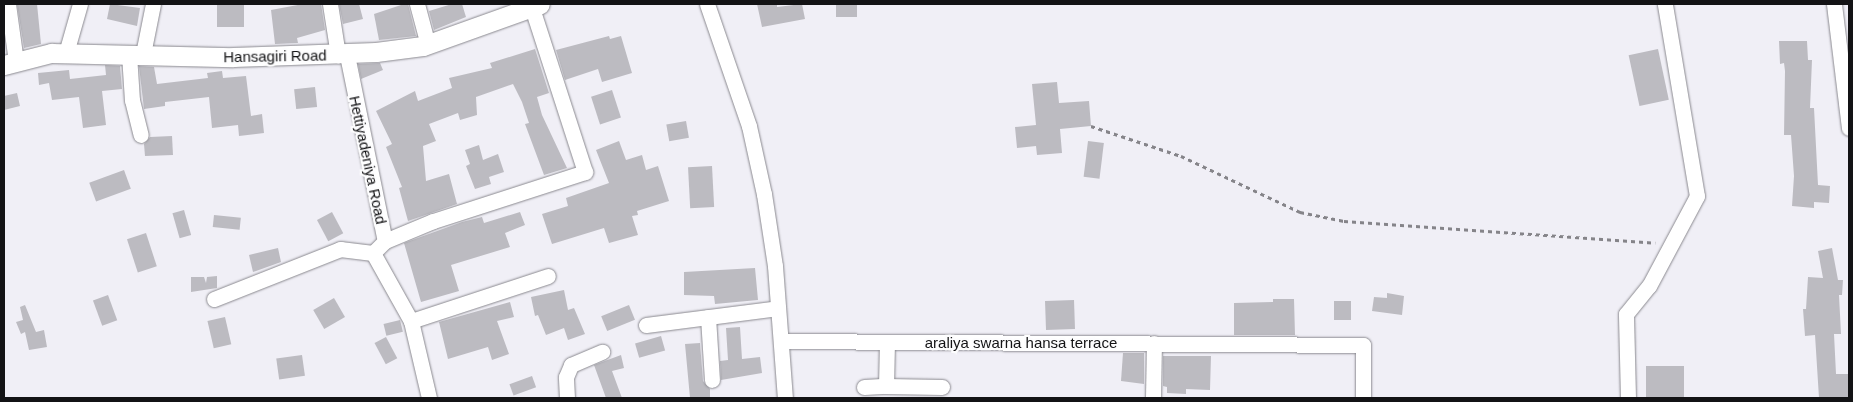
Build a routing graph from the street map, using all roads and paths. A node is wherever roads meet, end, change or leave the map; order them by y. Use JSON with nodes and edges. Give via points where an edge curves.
{"nodes":[{"id":1,"x":8,"y":4,"type":"edge"},
{"id":2,"x":80,"y":4,"type":"edge"},
{"id":3,"x":153,"y":4,"type":"edge"},
{"id":4,"x":330,"y":4,"type":"edge"},
{"id":5,"x":417,"y":4,"type":"edge"},
{"id":6,"x":707,"y":4,"type":"edge"},
{"id":7,"x":1665,"y":4,"type":"edge"},
{"id":8,"x":1834,"y":4,"type":"edge"},
{"id":9,"x":536,"y":6,"type":"edge"},
{"id":10,"x":428,"y":45,"type":"junction"},
{"id":11,"x":66,"y":53,"type":"junction"},
{"id":12,"x":136,"y":54,"type":"junction"},
{"id":13,"x":342,"y":55,"type":"junction"},
{"id":14,"x":10,"y":64,"type":"edge"},
{"id":15,"x":1091,"y":126,"type":"dead end"},
{"id":16,"x":1849,"y":128,"type":"edge"},
{"id":17,"x":141,"y":135,"type":"dead end"},
{"id":18,"x":385,"y":242,"type":"junction"},
{"id":19,"x":1671,"y":244,"type":"junction"},
{"id":20,"x":373,"y":253,"type":"junction"},
{"id":21,"x":548,"y":276,"type":"dead end"},
{"id":22,"x":214,"y":299,"type":"dead end"},
{"id":23,"x":778,"y":308,"type":"junction"},
{"id":24,"x":708,"y":317,"type":"junction"},
{"id":25,"x":412,"y":321,"type":"junction"},
{"id":26,"x":646,"y":325,"type":"dead end"},
{"id":27,"x":781,"y":342,"type":"junction"},
{"id":28,"x":888,"y":342,"type":"junction"},
{"id":29,"x":1154,"y":343,"type":"junction"},
{"id":30,"x":602,"y":352,"type":"dead end"},
{"id":31,"x":712,"y":380,"type":"dead end"},
{"id":32,"x":886,"y":386,"type":"junction"},
{"id":33,"x":864,"y":387,"type":"dead end"},
{"id":34,"x":942,"y":387,"type":"dead end"},
{"id":35,"x":429,"y":398,"type":"edge"},
{"id":36,"x":567,"y":398,"type":"edge"},
{"id":37,"x":785,"y":398,"type":"edge"},
{"id":38,"x":1153,"y":398,"type":"edge"},
{"id":39,"x":1363,"y":398,"type":"edge"},
{"id":40,"x":1628,"y":398,"type":"edge"}],
"edges":[{"from":1,"to":14,"type":"street"},
{"from":2,"to":11,"type":"street"},
{"from":3,"to":12,"type":"street"},
{"from":4,"to":13,"type":"street","name":"Hettiyadeniya Road"},
{"from":5,"to":10,"type":"street"},
{"from":6,"to":23,"type":"street","via":[[749,126],[776,266]]},
{"from":7,"to":19,"type":"street","via":[[1697,196]]},
{"from":8,"to":16,"type":"street"},
{"from":9,"to":10,"type":"street","name":"Hansagiri Road"},
{"from":9,"to":18,"type":"street","via":[[585,172],[433,221]]},
{"from":10,"to":13,"type":"street","name":"Hansagiri Road"},
{"from":11,"to":12,"type":"street","name":"Hansagiri Road"},
{"from":11,"to":14,"type":"street","name":"Hansagiri Road","via":[[51,53]]},
{"from":12,"to":13,"type":"street","name":"Hansagiri Road","via":[[233,57]]},
{"from":12,"to":17,"type":"street","via":[[132,100]]},
{"from":13,"to":18,"type":"street","name":"Hettiyadeniya Road"},
{"from":15,"to":19,"type":"path","via":[[1182,156],[1300,212],[1335,220]]},
{"from":18,"to":20,"type":"street","name":"Hettiyadeniya Road"},
{"from":19,"to":40,"type":"street","via":[[1649,286],[1626,314]]},
{"from":20,"to":22,"type":"street","via":[[340,250]]},
{"from":20,"to":25,"type":"street"},
{"from":21,"to":25,"type":"street"},
{"from":23,"to":24,"type":"street"},
{"from":23,"to":27,"type":"street"},
{"from":24,"to":26,"type":"street"},
{"from":24,"to":31,"type":"street"},
{"from":25,"to":35,"type":"street"},
{"from":27,"to":28,"type":"street","name":"araliya swarna hansa terrace"},
{"from":27,"to":37,"type":"street"},
{"from":28,"to":29,"type":"street","name":"araliya swarna hansa terrace"},
{"from":28,"to":32,"type":"street"},
{"from":29,"to":38,"type":"street"},
{"from":29,"to":39,"type":"street","name":"araliya swarna hansa terrace","via":[[1363,344]]},
{"from":30,"to":36,"type":"street","via":[[571,365],[566,377]]},
{"from":32,"to":33,"type":"street"},
{"from":32,"to":34,"type":"street"}]}
